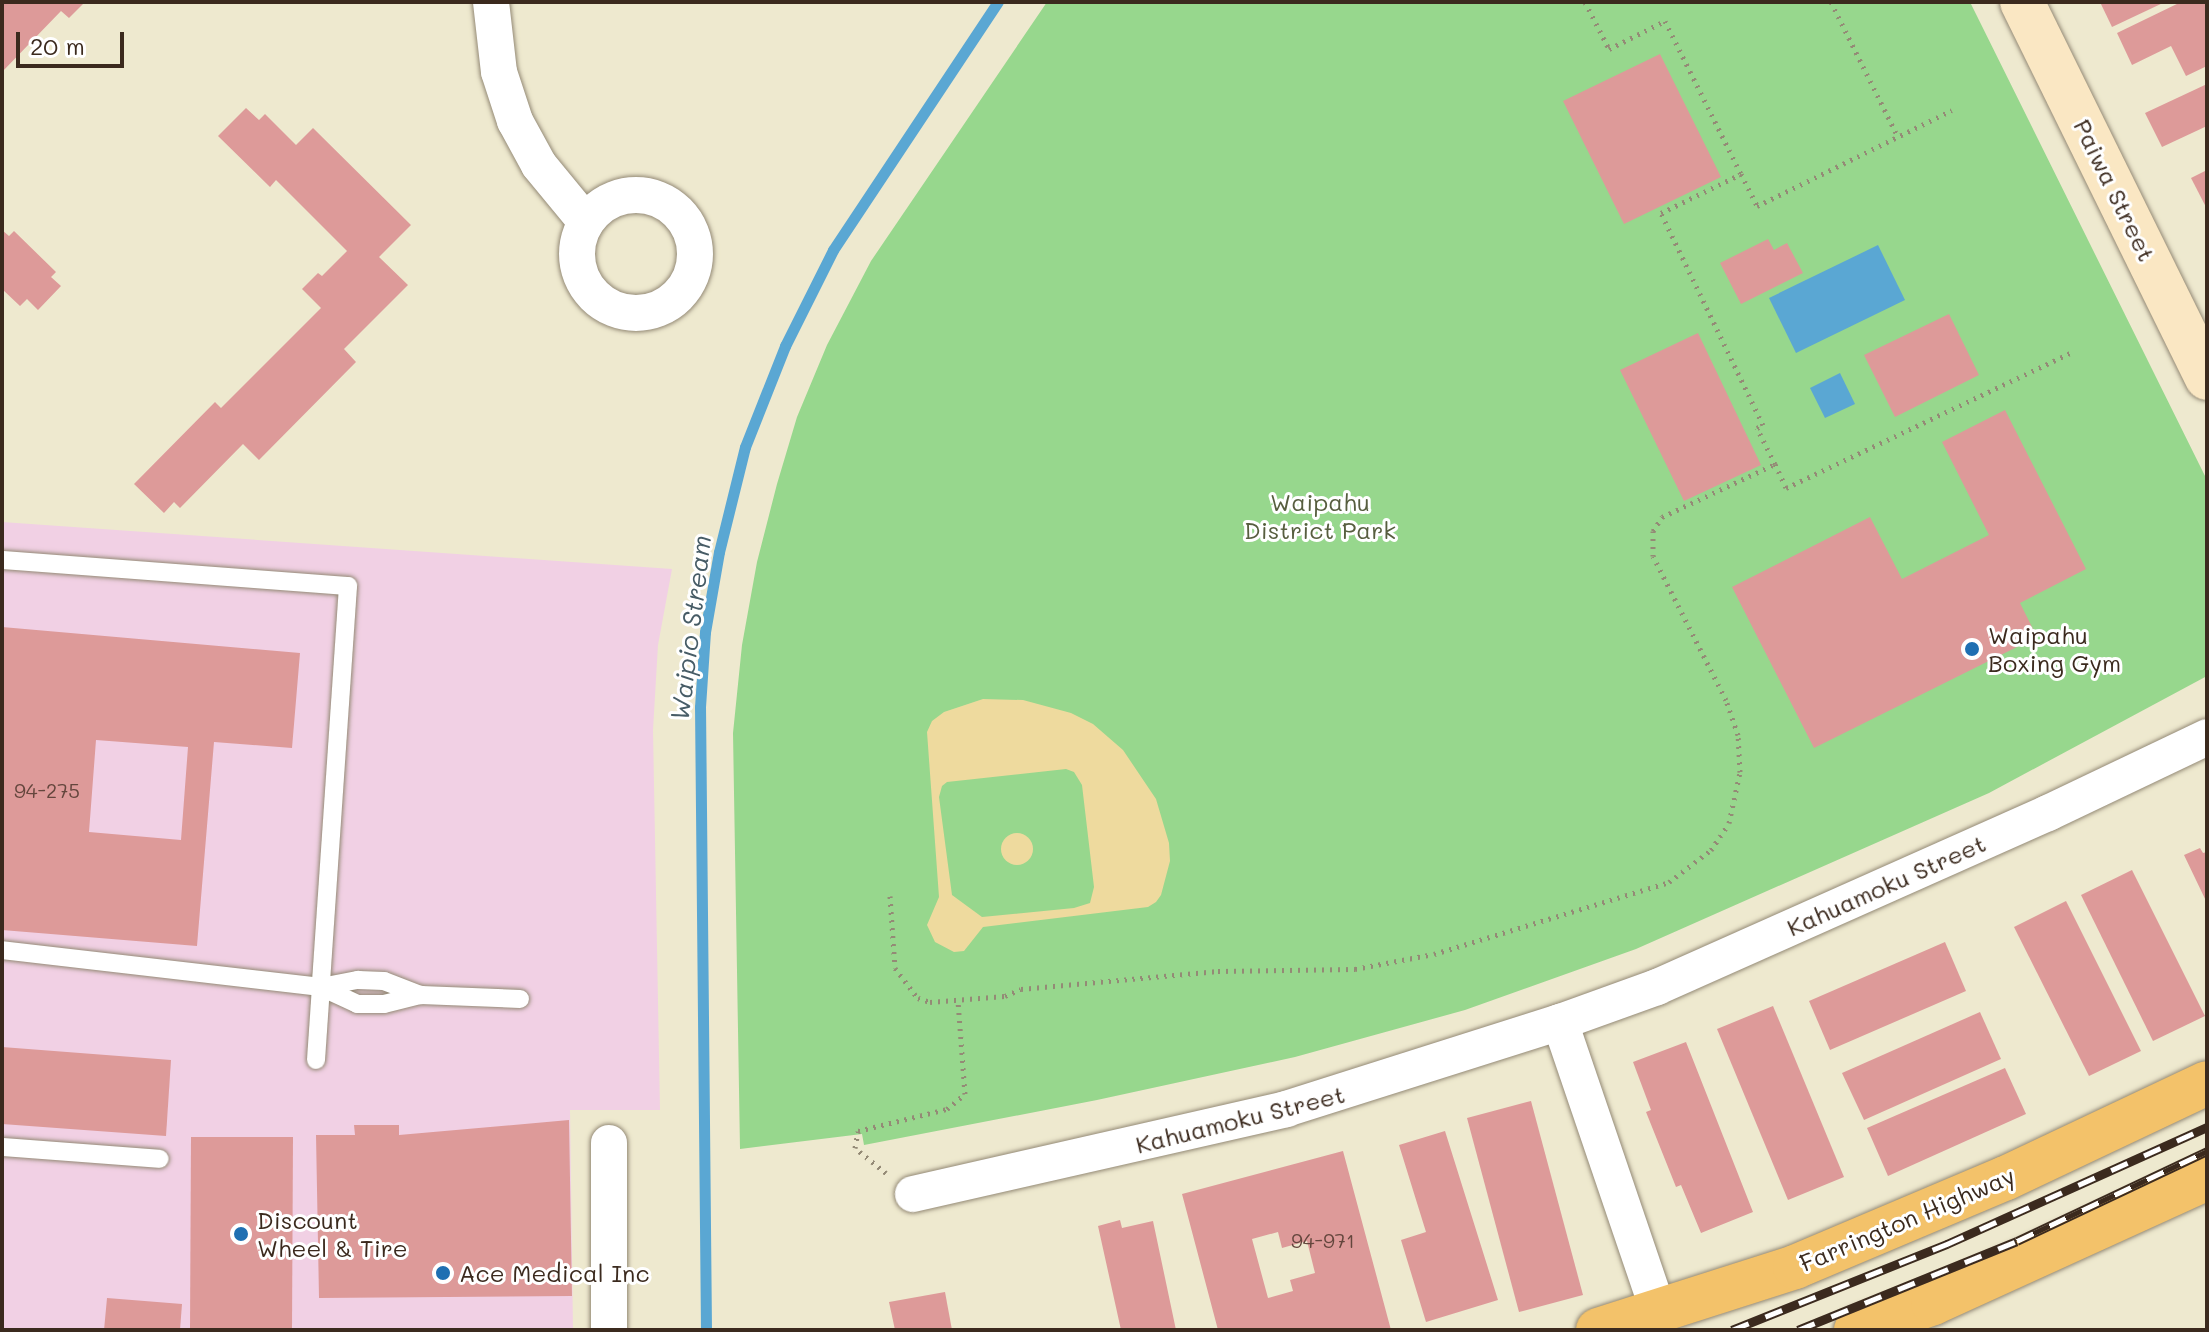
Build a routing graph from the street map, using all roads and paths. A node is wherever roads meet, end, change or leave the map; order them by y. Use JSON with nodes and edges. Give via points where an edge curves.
{"nodes":[{"id":1,"x":491,"y":2,"type":"edge"},
{"id":2,"x":1585,"y":2,"type":"edge"},
{"id":3,"x":1831,"y":2,"type":"edge"},
{"id":4,"x":2022,"y":2,"type":"edge"},
{"id":5,"x":1952,"y":110,"type":"dead end"},
{"id":6,"x":1898,"y":137,"type":"junction"},
{"id":7,"x":1741,"y":174,"type":"junction"},
{"id":8,"x":586,"y":222,"type":"dead end"},
{"id":9,"x":2072,"y":352,"type":"dead end"},
{"id":10,"x":2207,"y":378,"type":"edge"},
{"id":11,"x":1775,"y":464,"type":"junction"},
{"id":12,"x":2,"y":560,"type":"edge"},
{"id":13,"x":2207,"y":737,"type":"edge"},
{"id":14,"x":890,"y":896,"type":"dead end"},
{"id":15,"x":2,"y":950,"type":"edge"},
{"id":16,"x":321,"y":987,"type":"junction"},
{"id":17,"x":520,"y":999,"type":"dead end"},
{"id":18,"x":958,"y":1001,"type":"junction"},
{"id":19,"x":1560,"y":1022,"type":"junction"},
{"id":20,"x":316,"y":1060,"type":"dead end"},
{"id":21,"x":2207,"y":1083,"type":"edge"},
{"id":22,"x":609,"y":1143,"type":"dead end"},
{"id":23,"x":2,"y":1147,"type":"edge"},
{"id":24,"x":160,"y":1159,"type":"dead end"},
{"id":25,"x":2207,"y":1178,"type":"edge"},
{"id":26,"x":913,"y":1194,"type":"joint"},
{"id":27,"x":1659,"y":1312,"type":"junction"},
{"id":28,"x":609,"y":1330,"type":"edge"},
{"id":29,"x":1598,"y":1330,"type":"edge"},
{"id":30,"x":1856,"y":1330,"type":"edge"}],
"edges":[{"from":1,"to":8,"type":"street","via":[[499,72],[515,121],[539,165]]},
{"from":2,"to":7,"type":"path","via":[[1609,49],[1665,21]]},
{"from":3,"to":6,"type":"path"},
{"from":4,"to":10,"type":"street","name":"Paiwa Street"},
{"from":5,"to":6,"type":"path"},
{"from":6,"to":7,"type":"path","via":[[1757,206]]},
{"from":7,"to":11,"type":"path","via":[[1661,213],[1763,425],[1757,428]]},
{"from":9,"to":11,"type":"path","via":[[1786,488]]},
{"from":11,"to":18,"type":"path","via":[[1662,517],[1653,531],[1653,556],[1726,700],[1738,735],[1740,772],[1729,823],[1711,850],[1669,882],[1434,954],[1355,969],[1218,971],[1021,989]]},
{"from":12,"to":16,"type":"lane","via":[[348,586]]},
{"from":13,"to":19,"type":"street","name":"Kahuamoku Street","via":[[1657,987]]},
{"from":14,"to":18,"type":"path","via":[[895,968],[903,982],[918,998]]},
{"from":15,"to":16,"type":"lane"},
{"from":16,"to":17,"type":"lane","via":[[384,981],[421,995]]},
{"from":16,"to":20,"type":"lane"},
{"from":18,"to":26,"type":"path","via":[[966,1083],[958,1103],[858,1131],[855,1148]]},
{"from":19,"to":26,"type":"street","name":"Kahuamoku Street","via":[[1286,1109]]},
{"from":19,"to":27,"type":"street"},
{"from":21,"to":27,"type":"main road","name":"Farrington Highway","via":[[2006,1178],[1809,1261]]},
{"from":22,"to":28,"type":"street"},
{"from":23,"to":24,"type":"lane"},
{"from":25,"to":30,"type":"main road","via":[[1933,1303]]},
{"from":27,"to":29,"type":"main road","name":"Farrington Highway"}]}
